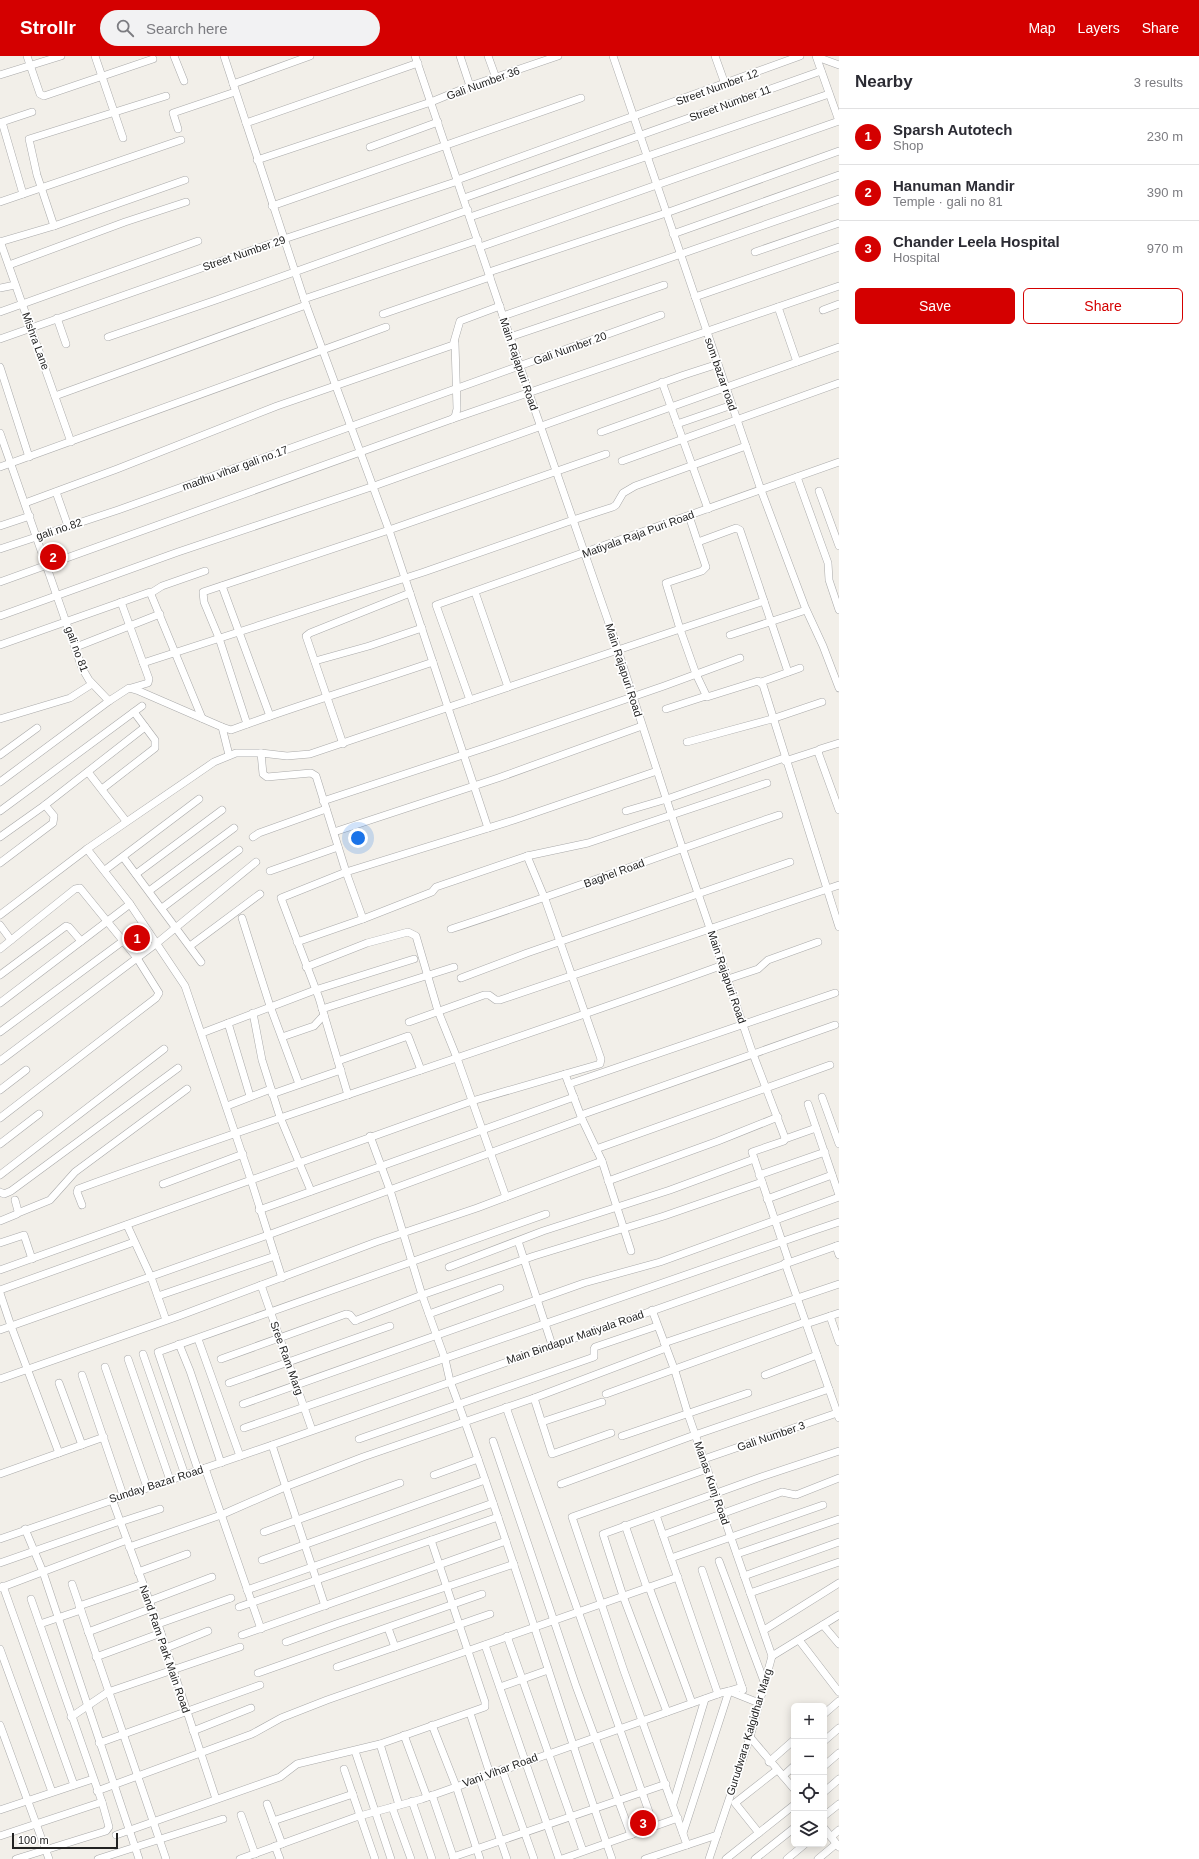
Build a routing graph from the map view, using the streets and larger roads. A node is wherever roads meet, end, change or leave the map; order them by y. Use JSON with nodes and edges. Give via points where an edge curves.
{"nodes":[{"id":1,"x":27,"y":56,"type":"edge"},
{"id":2,"x":61,"y":56,"type":"edge"},
{"id":3,"x":95,"y":56,"type":"edge"},
{"id":4,"x":174,"y":56,"type":"edge"},
{"id":5,"x":224,"y":56,"type":"edge"},
{"id":6,"x":310,"y":56,"type":"edge"},
{"id":7,"x":460,"y":56,"type":"edge"},
{"id":8,"x":488,"y":56,"type":"edge"},
{"id":9,"x":557,"y":56,"type":"edge"},
{"id":10,"x":613,"y":56,"type":"edge"},
{"id":11,"x":715,"y":56,"type":"edge"},
{"id":12,"x":800,"y":56,"type":"edge"},
{"id":13,"x":816,"y":57,"type":"edge"},
{"id":14,"x":153,"y":59,"type":"dead end"},
{"id":15,"x":417,"y":59,"type":"edge"},
{"id":16,"x":839,"y":65,"type":"edge"},
{"id":17,"x":30,"y":66,"type":"junction"},
{"id":18,"x":821,"y":70,"type":"junction"},
{"id":19,"x":0,"y":75,"type":"edge"},
{"id":20,"x":102,"y":77,"type":"junction"},
{"id":21,"x":496,"y":78,"type":"junction"},
{"id":22,"x":184,"y":81,"type":"dead end"},
{"id":23,"x":233,"y":84,"type":"junction"},
{"id":24,"x":725,"y":84,"type":"junction"},
{"id":25,"x":470,"y":86,"type":"junction"},
{"id":26,"x":235,"y":92,"type":"junction"},
{"id":27,"x":829,"y":94,"type":"junction"},
{"id":28,"x":166,"y":96,"type":"dead end"},
{"id":29,"x":581,"y":98,"type":"dead end"},
{"id":30,"x":431,"y":102,"type":"junction"},
{"id":31,"x":32,"y":112,"type":"dead end"},
{"id":32,"x":114,"y":112,"type":"junction"},
{"id":33,"x":633,"y":117,"type":"junction"},
{"id":34,"x":839,"y":121,"type":"edge"},
{"id":35,"x":438,"y":122,"type":"junction"},
{"id":36,"x":246,"y":123,"type":"junction"},
{"id":37,"x":178,"y":129,"type":"dead end"},
{"id":38,"x":640,"y":135,"type":"junction"},
{"id":39,"x":123,"y":138,"type":"dead end"},
{"id":40,"x":181,"y":140,"type":"dead end"},
{"id":41,"x":446,"y":145,"type":"junction"},
{"id":42,"x":370,"y":147,"type":"dead end"},
{"id":43,"x":839,"y":151,"type":"edge"},
{"id":44,"x":647,"y":157,"type":"junction"},
{"id":45,"x":257,"y":160,"type":"junction"},
{"id":46,"x":839,"y":175,"type":"edge"},
{"id":47,"x":185,"y":180,"type":"dead end"},
{"id":48,"x":458,"y":180,"type":"junction"},
{"id":49,"x":656,"y":185,"type":"junction"},
{"id":50,"x":41,"y":188,"type":"junction"},
{"id":51,"x":24,"y":194,"type":"junction"},
{"id":52,"x":464,"y":198,"type":"junction"},
{"id":53,"x":839,"y":199,"type":"edge"},
{"id":54,"x":0,"y":202,"type":"edge"},
{"id":55,"x":186,"y":202,"type":"dead end"},
{"id":56,"x":272,"y":206,"type":"junction"},
{"id":57,"x":666,"y":213,"type":"junction"},
{"id":58,"x":469,"y":214,"type":"junction"},
{"id":59,"x":839,"y":222,"type":"edge"},
{"id":60,"x":54,"y":226,"type":"junction"},
{"id":61,"x":673,"y":234,"type":"junction"},
{"id":62,"x":284,"y":239,"type":"junction"},
{"id":63,"x":0,"y":241,"type":"edge"},
{"id":64,"x":198,"y":241,"type":"dead end"},
{"id":65,"x":479,"y":244,"type":"junction"},
{"id":66,"x":839,"y":247,"type":"edge"},
{"id":67,"x":755,"y":252,"type":"dead end"},
{"id":68,"x":680,"y":255,"type":"junction"},
{"id":69,"x":9,"y":265,"type":"junction"},
{"id":70,"x":296,"y":272,"type":"junction"},
{"id":71,"x":489,"y":275,"type":"junction"},
{"id":72,"x":15,"y":284,"type":"junction"},
{"id":73,"x":664,"y":285,"type":"dead end"},
{"id":74,"x":839,"y":286,"type":"edge"},
{"id":75,"x":0,"y":288,"type":"edge"},
{"id":76,"x":695,"y":297,"type":"junction"},
{"id":77,"x":305,"y":302,"type":"junction"},
{"id":78,"x":22,"y":303,"type":"junction"},
{"id":79,"x":839,"y":304,"type":"edge"},
{"id":80,"x":500,"y":306,"type":"junction"},
{"id":81,"x":778,"y":307,"type":"junction"},
{"id":82,"x":822,"y":310,"type":"dead end"},
{"id":83,"x":0,"y":312,"type":"edge"},
{"id":84,"x":383,"y":314,"type":"dead end"},
{"id":85,"x":661,"y":315,"type":"dead end"},
{"id":86,"x":503,"y":316,"type":"junction"},
{"id":87,"x":57,"y":318,"type":"junction"},
{"id":88,"x":386,"y":327,"type":"dead end"},
{"id":89,"x":31,"y":328,"type":"junction"},
{"id":90,"x":707,"y":332,"type":"junction"},
{"id":91,"x":108,"y":337,"type":"dead end"},
{"id":92,"x":510,"y":337,"type":"junction"},
{"id":93,"x":0,"y":339,"type":"edge"},
{"id":94,"x":455,"y":343,"type":"junction"},
{"id":95,"x":66,"y":344,"type":"dead end"},
{"id":96,"x":839,"y":347,"type":"edge"},
{"id":97,"x":323,"y":349,"type":"junction"},
{"id":98,"x":797,"y":362,"type":"junction"},
{"id":99,"x":718,"y":364,"type":"junction"},
{"id":100,"x":520,"y":366,"type":"junction"},
{"id":101,"x":0,"y":367,"type":"edge"},
{"id":102,"x":662,"y":382,"type":"junction"},
{"id":103,"x":839,"y":383,"type":"edge"},
{"id":104,"x":336,"y":385,"type":"junction"},
{"id":105,"x":726,"y":388,"type":"junction"},
{"id":106,"x":456,"y":390,"type":"junction"},
{"id":107,"x":529,"y":393,"type":"junction"},
{"id":108,"x":56,"y":396,"type":"junction"},
{"id":109,"x":732,"y":405,"type":"junction"},
{"id":110,"x":671,"y":407,"type":"junction"},
{"id":111,"x":452,"y":419,"type":"junction"},
{"id":112,"x":737,"y":420,"type":"junction"},
{"id":113,"x":677,"y":424,"type":"junction"},
{"id":114,"x":540,"y":425,"type":"junction"},
{"id":115,"x":352,"y":426,"type":"junction"},
{"id":116,"x":600,"y":432,"type":"dead end"},
{"id":117,"x":0,"y":433,"type":"edge"},
{"id":118,"x":682,"y":440,"type":"junction"},
{"id":119,"x":71,"y":442,"type":"junction"},
{"id":120,"x":746,"y":446,"type":"junction"},
{"id":121,"x":361,"y":451,"type":"junction"},
{"id":122,"x":606,"y":454,"type":"dead end"},
{"id":123,"x":29,"y":457,"type":"junction"},
{"id":124,"x":622,"y":461,"type":"dead end"},
{"id":125,"x":839,"y":462,"type":"edge"},
{"id":126,"x":11,"y":463,"type":"junction"},
{"id":127,"x":691,"y":466,"type":"junction"},
{"id":128,"x":0,"y":467,"type":"edge"},
{"id":129,"x":556,"y":470,"type":"junction"},
{"id":130,"x":797,"y":477,"type":"junction"},
{"id":131,"x":374,"y":486,"type":"junction"},
{"id":132,"x":761,"y":490,"type":"junction"},
{"id":133,"x":819,"y":490,"type":"dead end"},
{"id":134,"x":56,"y":492,"type":"junction"},
{"id":135,"x":25,"y":503,"type":"junction"},
{"id":136,"x":708,"y":509,"type":"junction"},
{"id":137,"x":118,"y":510,"type":"joint"},
{"id":138,"x":30,"y":516,"type":"junction"},
{"id":139,"x":689,"y":516,"type":"junction"},
{"id":140,"x":573,"y":520,"type":"junction"},
{"id":141,"x":0,"y":526,"type":"edge"},
{"id":142,"x":68,"y":526,"type":"junction"},
{"id":143,"x":389,"y":530,"type":"junction"},
{"id":144,"x":37,"y":536,"type":"junction"},
{"id":145,"x":698,"y":542,"type":"junction"},
{"id":146,"x":839,"y":546,"type":"edge"},
{"id":147,"x":0,"y":549,"type":"edge"},
{"id":148,"x":585,"y":553,"type":"junction"},
{"id":149,"x":47,"y":566,"type":"junction"},
{"id":150,"x":205,"y":571,"type":"dead end"},
{"id":151,"x":405,"y":578,"type":"junction"},
{"id":152,"x":0,"y":582,"type":"edge"},
{"id":153,"x":222,"y":586,"type":"junction"},
{"id":154,"x":475,"y":592,"type":"junction"},
{"id":155,"x":151,"y":593,"type":"junction"},
{"id":156,"x":410,"y":593,"type":"junction"},
{"id":157,"x":58,"y":596,"type":"junction"},
{"id":158,"x":764,"y":601,"type":"junction"},
{"id":159,"x":121,"y":602,"type":"junction"},
{"id":160,"x":806,"y":610,"type":"junction"},
{"id":161,"x":839,"y":610,"type":"edge"},
{"id":162,"x":160,"y":614,"type":"junction"},
{"id":163,"x":0,"y":616,"type":"edge"},
{"id":164,"x":771,"y":621,"type":"junction"},
{"id":165,"x":67,"y":622,"type":"junction"},
{"id":166,"x":129,"y":627,"type":"junction"},
{"id":167,"x":422,"y":628,"type":"junction"},
{"id":168,"x":680,"y":629,"type":"junction"},
{"id":169,"x":239,"y":633,"type":"junction"},
{"id":170,"x":730,"y":635,"type":"dead end"},
{"id":171,"x":218,"y":638,"type":"junction"},
{"id":172,"x":0,"y":645,"type":"edge"},
{"id":173,"x":76,"y":647,"type":"junction"},
{"id":174,"x":618,"y":650,"type":"junction"},
{"id":175,"x":175,"y":652,"type":"junction"},
{"id":176,"x":740,"y":658,"type":"dead end"},
{"id":177,"x":315,"y":662,"type":"junction"},
{"id":178,"x":433,"y":662,"type":"junction"},
{"id":179,"x":143,"y":663,"type":"junction"},
{"id":180,"x":800,"y":668,"type":"dead end"},
{"id":181,"x":788,"y":672,"type":"junction"},
{"id":182,"x":696,"y":674,"type":"junction"},
{"id":183,"x":761,"y":682,"type":"junction"},
{"id":184,"x":92,"y":684,"type":"junction"},
{"id":185,"x":508,"y":687,"type":"junction"},
{"id":186,"x":129,"y":688,"type":"junction"},
{"id":187,"x":839,"y":688,"type":"edge"},
{"id":188,"x":328,"y":695,"type":"junction"},
{"id":189,"x":706,"y":696,"type":"junction"},
{"id":190,"x":633,"y":697,"type":"junction"},
{"id":191,"x":470,"y":700,"type":"junction"},
{"id":192,"x":109,"y":701,"type":"junction"},
{"id":193,"x":822,"y":702,"type":"dead end"},
{"id":194,"x":142,"y":706,"type":"dead end"},
{"id":195,"x":449,"y":707,"type":"junction"},
{"id":196,"x":666,"y":708,"type":"dead end"},
{"id":197,"x":134,"y":712,"type":"junction"},
{"id":198,"x":270,"y":716,"type":"junction"},
{"id":199,"x":202,"y":718,"type":"junction"},
{"id":200,"x":0,"y":719,"type":"edge"},
{"id":201,"x":772,"y":719,"type":"junction"},
{"id":202,"x":247,"y":724,"type":"junction"},
{"id":203,"x":642,"y":726,"type":"junction"},
{"id":204,"x":145,"y":727,"type":"junction"},
{"id":205,"x":37,"y":728,"type":"dead end"},
{"id":206,"x":222,"y":728,"type":"junction"},
{"id":207,"x":687,"y":742,"type":"dead end"},
{"id":208,"x":839,"y":743,"type":"edge"},
{"id":209,"x":344,"y":744,"type":"junction"},
{"id":210,"x":819,"y":750,"type":"junction"},
{"id":211,"x":261,"y":753,"type":"junction"},
{"id":212,"x":0,"y":755,"type":"edge"},
{"id":213,"x":229,"y":755,"type":"junction"},
{"id":214,"x":462,"y":755,"type":"junction"},
{"id":215,"x":785,"y":759,"type":"junction"},
{"id":216,"x":657,"y":771,"type":"junction"},
{"id":217,"x":88,"y":772,"type":"junction"},
{"id":218,"x":0,"y":782,"type":"edge"},
{"id":219,"x":768,"y":783,"type":"dead end"},
{"id":220,"x":473,"y":785,"type":"junction"},
{"id":221,"x":102,"y":789,"type":"junction"},
{"id":222,"x":199,"y":799,"type":"dead end"},
{"id":223,"x":667,"y":799,"type":"junction"},
{"id":224,"x":323,"y":801,"type":"junction"},
{"id":225,"x":45,"y":805,"type":"junction"},
{"id":226,"x":326,"y":809,"type":"junction"},
{"id":227,"x":222,"y":810,"type":"dead end"},
{"id":228,"x":839,"y":810,"type":"edge"},
{"id":229,"x":0,"y":811,"type":"edge"},
{"id":230,"x":626,"y":811,"type":"dead end"},
{"id":231,"x":779,"y":815,"type":"dead end"},
{"id":232,"x":673,"y":816,"type":"junction"},
{"id":233,"x":126,"y":822,"type":"junction"},
{"id":234,"x":234,"y":828,"type":"dead end"},
{"id":235,"x":488,"y":828,"type":"junction"},
{"id":236,"x":334,"y":832,"type":"junction"},
{"id":237,"x":0,"y":837,"type":"edge"},
{"id":238,"x":253,"y":837,"type":"dead end"},
{"id":239,"x":338,"y":847,"type":"junction"},
{"id":240,"x":683,"y":848,"type":"junction"},
{"id":241,"x":87,"y":849,"type":"junction"},
{"id":242,"x":239,"y":850,"type":"dead end"},
{"id":243,"x":527,"y":856,"type":"junction"},
{"id":244,"x":123,"y":857,"type":"junction"},
{"id":245,"x":256,"y":862,"type":"dead end"},
{"id":246,"x":790,"y":862,"type":"dead end"},
{"id":247,"x":0,"y":863,"type":"edge"},
{"id":248,"x":105,"y":870,"type":"junction"},
{"id":249,"x":270,"y":871,"type":"dead end"},
{"id":250,"x":346,"y":872,"type":"junction"},
{"id":251,"x":136,"y":874,"type":"junction"},
{"id":252,"x":839,"y":885,"type":"edge"},
{"id":253,"x":826,"y":889,"type":"junction"},
{"id":254,"x":149,"y":891,"type":"junction"},
{"id":255,"x":260,"y":894,"type":"dead end"},
{"id":256,"x":699,"y":894,"type":"junction"},
{"id":257,"x":545,"y":899,"type":"junction"},
{"id":258,"x":130,"y":904,"type":"junction"},
{"id":259,"x":162,"y":908,"type":"junction"},
{"id":260,"x":0,"y":915,"type":"edge"},
{"id":261,"x":242,"y":918,"type":"dead end"},
{"id":262,"x":363,"y":919,"type":"junction"},
{"id":263,"x":108,"y":921,"type":"junction"},
{"id":264,"x":0,"y":925,"type":"edge"},
{"id":265,"x":839,"y":927,"type":"edge"},
{"id":266,"x":176,"y":928,"type":"junction"},
{"id":267,"x":710,"y":928,"type":"junction"},
{"id":268,"x":451,"y":929,"type":"dead end"},
{"id":269,"x":11,"y":940,"type":"junction"},
{"id":270,"x":81,"y":941,"type":"junction"},
{"id":271,"x":123,"y":941,"type":"junction"},
{"id":272,"x":297,"y":942,"type":"junction"},
{"id":273,"x":560,"y":942,"type":"junction"},
{"id":274,"x":818,"y":942,"type":"dead end"},
{"id":275,"x":157,"y":943,"type":"junction"},
{"id":276,"x":190,"y":946,"type":"junction"},
{"id":277,"x":0,"y":949,"type":"edge"},
{"id":278,"x":137,"y":958,"type":"junction"},
{"id":279,"x":414,"y":959,"type":"dead end"},
{"id":280,"x":201,"y":962,"type":"dead end"},
{"id":281,"x":723,"y":966,"type":"junction"},
{"id":282,"x":306,"y":967,"type":"junction"},
{"id":283,"x":454,"y":967,"type":"dead end"},
{"id":284,"x":571,"y":974,"type":"junction"},
{"id":285,"x":0,"y":975,"type":"edge"},
{"id":286,"x":428,"y":975,"type":"junction"},
{"id":287,"x":461,"y":978,"type":"dead end"},
{"id":288,"x":728,"y":979,"type":"junction"},
{"id":289,"x":315,"y":990,"type":"junction"},
{"id":290,"x":835,"y":993,"type":"dead end"},
{"id":291,"x":0,"y":1003,"type":"edge"},
{"id":292,"x":270,"y":1006,"type":"junction"},
{"id":293,"x":438,"y":1011,"type":"junction"},
{"id":294,"x":323,"y":1012,"type":"junction"},
{"id":295,"x":253,"y":1013,"type":"junction"},
{"id":296,"x":585,"y":1015,"type":"junction"},
{"id":297,"x":228,"y":1022,"type":"junction"},
{"id":298,"x":409,"y":1022,"type":"dead end"},
{"id":299,"x":744,"y":1024,"type":"junction"},
{"id":300,"x":835,"y":1025,"type":"dead end"},
{"id":301,"x":0,"y":1032,"type":"edge"},
{"id":302,"x":202,"y":1033,"type":"junction"},
{"id":303,"x":282,"y":1037,"type":"junction"},
{"id":304,"x":164,"y":1048,"type":"dead end"},
{"id":305,"x":753,"y":1054,"type":"junction"},
{"id":306,"x":457,"y":1058,"type":"junction"},
{"id":307,"x":0,"y":1061,"type":"edge"},
{"id":308,"x":338,"y":1061,"type":"junction"},
{"id":309,"x":830,"y":1065,"type":"dead end"},
{"id":310,"x":178,"y":1068,"type":"dead end"},
{"id":311,"x":26,"y":1070,"type":"dead end"},
{"id":312,"x":341,"y":1070,"type":"junction"},
{"id":313,"x":421,"y":1070,"type":"junction"},
{"id":314,"x":565,"y":1074,"type":"junction"},
{"id":315,"x":300,"y":1084,"type":"junction"},
{"id":316,"x":569,"y":1084,"type":"junction"},
{"id":317,"x":767,"y":1088,"type":"junction"},
{"id":318,"x":187,"y":1089,"type":"dead end"},
{"id":319,"x":0,"y":1090,"type":"edge"},
{"id":320,"x":272,"y":1091,"type":"junction"},
{"id":321,"x":348,"y":1095,"type":"junction"},
{"id":322,"x":250,"y":1096,"type":"junction"},
{"id":323,"x":574,"y":1097,"type":"junction"},
{"id":324,"x":822,"y":1097,"type":"dead end"},
{"id":325,"x":472,"y":1101,"type":"junction"},
{"id":326,"x":808,"y":1104,"type":"dead end"},
{"id":327,"x":227,"y":1106,"type":"junction"},
{"id":328,"x":39,"y":1114,"type":"dead end"},
{"id":329,"x":280,"y":1117,"type":"junction"},
{"id":330,"x":581,"y":1117,"type":"junction"},
{"id":331,"x":778,"y":1117,"type":"junction"},
{"id":332,"x":0,"y":1118,"type":"edge"},
{"id":333,"x":816,"y":1128,"type":"junction"},
{"id":334,"x":482,"y":1129,"type":"junction"},
{"id":335,"x":236,"y":1133,"type":"junction"},
{"id":336,"x":370,"y":1136,"type":"junction"},
{"id":337,"x":785,"y":1139,"type":"junction"},
{"id":338,"x":0,"y":1144,"type":"edge"},
{"id":339,"x":839,"y":1144,"type":"edge"},
{"id":340,"x":596,"y":1149,"type":"junction"},
{"id":341,"x":824,"y":1152,"type":"junction"},
{"id":342,"x":243,"y":1154,"type":"junction"},
{"id":343,"x":491,"y":1154,"type":"junction"},
{"id":344,"x":754,"y":1159,"type":"junction"},
{"id":345,"x":602,"y":1161,"type":"junction"},
{"id":346,"x":300,"y":1162,"type":"junction"},
{"id":347,"x":381,"y":1166,"type":"junction"},
{"id":348,"x":0,"y":1175,"type":"edge"},
{"id":349,"x":832,"y":1175,"type":"junction"},
{"id":350,"x":761,"y":1178,"type":"junction"},
{"id":351,"x":251,"y":1180,"type":"junction"},
{"id":352,"x":608,"y":1181,"type":"junction"},
{"id":353,"x":162,"y":1184,"type":"dead end"},
{"id":354,"x":390,"y":1190,"type":"junction"},
{"id":355,"x":311,"y":1191,"type":"junction"},
{"id":356,"x":0,"y":1192,"type":"edge"},
{"id":357,"x":839,"y":1196,"type":"edge"},
{"id":358,"x":506,"y":1197,"type":"junction"},
{"id":359,"x":767,"y":1199,"type":"junction"},
{"id":360,"x":15,"y":1200,"type":"dead end"},
{"id":361,"x":82,"y":1205,"type":"dead end"},
{"id":362,"x":617,"y":1208,"type":"junction"},
{"id":363,"x":259,"y":1210,"type":"junction"},
{"id":364,"x":18,"y":1213,"type":"junction"},
{"id":365,"x":546,"y":1214,"type":"dead end"},
{"id":366,"x":0,"y":1221,"type":"edge"},
{"id":367,"x":775,"y":1221,"type":"junction"},
{"id":368,"x":839,"y":1222,"type":"edge"},
{"id":369,"x":126,"y":1225,"type":"junction"},
{"id":370,"x":624,"y":1229,"type":"junction"},
{"id":371,"x":404,"y":1234,"type":"junction"},
{"id":372,"x":268,"y":1235,"type":"junction"},
{"id":373,"x":518,"y":1241,"type":"junction"},
{"id":374,"x":782,"y":1241,"type":"junction"},
{"id":375,"x":134,"y":1242,"type":"junction"},
{"id":376,"x":0,"y":1243,"type":"edge"},
{"id":377,"x":838,"y":1245,"type":"edge"},
{"id":378,"x":631,"y":1251,"type":"dead end"},
{"id":379,"x":839,"y":1255,"type":"edge"},
{"id":380,"x":275,"y":1256,"type":"junction"},
{"id":381,"x":32,"y":1259,"type":"junction"},
{"id":382,"x":525,"y":1259,"type":"junction"},
{"id":383,"x":412,"y":1262,"type":"junction"},
{"id":384,"x":787,"y":1263,"type":"junction"},
{"id":385,"x":449,"y":1267,"type":"dead end"},
{"id":386,"x":0,"y":1270,"type":"edge"},
{"id":387,"x":151,"y":1276,"type":"junction"},
{"id":388,"x":282,"y":1278,"type":"junction"},
{"id":389,"x":839,"y":1284,"type":"edge"},
{"id":390,"x":261,"y":1286,"type":"junction"},
{"id":391,"x":500,"y":1288,"type":"dead end"},
{"id":392,"x":0,"y":1294,"type":"edge"},
{"id":393,"x":422,"y":1295,"type":"junction"},
{"id":394,"x":158,"y":1296,"type":"junction"},
{"id":395,"x":797,"y":1298,"type":"junction"},
{"id":396,"x":538,"y":1299,"type":"junction"},
{"id":397,"x":652,"y":1310,"type":"junction"},
{"id":398,"x":270,"y":1313,"type":"junction"},
{"id":399,"x":839,"y":1313,"type":"edge"},
{"id":400,"x":429,"y":1314,"type":"junction"},
{"id":401,"x":830,"y":1316,"type":"junction"},
{"id":402,"x":166,"y":1320,"type":"junction"},
{"id":403,"x":546,"y":1323,"type":"junction"},
{"id":404,"x":806,"y":1323,"type":"junction"},
{"id":405,"x":10,"y":1326,"type":"junction"},
{"id":406,"x":390,"y":1326,"type":"dead end"},
{"id":407,"x":657,"y":1326,"type":"junction"},
{"id":408,"x":0,"y":1330,"type":"edge"},
{"id":409,"x":436,"y":1335,"type":"junction"},
{"id":410,"x":280,"y":1338,"type":"junction"},
{"id":411,"x":198,"y":1339,"type":"junction"},
{"id":412,"x":839,"y":1342,"type":"edge"},
{"id":413,"x":179,"y":1344,"type":"junction"},
{"id":414,"x":552,"y":1345,"type":"junction"},
{"id":415,"x":665,"y":1346,"type":"junction"},
{"id":416,"x":143,"y":1354,"type":"dead end"},
{"id":417,"x":817,"y":1355,"type":"junction"},
{"id":418,"x":128,"y":1359,"type":"dead end"},
{"id":419,"x":221,"y":1359,"type":"dead end"},
{"id":420,"x":445,"y":1359,"type":"junction"},
{"id":421,"x":288,"y":1362,"type":"junction"},
{"id":422,"x":106,"y":1367,"type":"dead end"},
{"id":423,"x":28,"y":1369,"type":"junction"},
{"id":424,"x":675,"y":1371,"type":"junction"},
{"id":425,"x":765,"y":1374,"type":"dead end"},
{"id":426,"x":82,"y":1375,"type":"dead end"},
{"id":427,"x":0,"y":1379,"type":"edge"},
{"id":428,"x":450,"y":1382,"type":"junction"},
{"id":429,"x":59,"y":1383,"type":"dead end"},
{"id":430,"x":229,"y":1383,"type":"dead end"},
{"id":431,"x":297,"y":1385,"type":"junction"},
{"id":432,"x":830,"y":1389,"type":"junction"},
{"id":433,"x":748,"y":1393,"type":"dead end"},
{"id":434,"x":606,"y":1394,"type":"dead end"},
{"id":435,"x":534,"y":1398,"type":"junction"},
{"id":436,"x":602,"y":1402,"type":"dead end"},
{"id":437,"x":243,"y":1404,"type":"dead end"},
{"id":438,"x":459,"y":1405,"type":"junction"},
{"id":439,"x":304,"y":1407,"type":"junction"},
{"id":440,"x":506,"y":1407,"type":"junction"},
{"id":441,"x":688,"y":1414,"type":"junction"},
{"id":442,"x":838,"y":1415,"type":"edge"},
{"id":443,"x":464,"y":1422,"type":"junction"},
{"id":444,"x":542,"y":1422,"type":"junction"},
{"id":445,"x":244,"y":1428,"type":"dead end"},
{"id":446,"x":312,"y":1430,"type":"junction"},
{"id":447,"x":611,"y":1433,"type":"dead end"},
{"id":448,"x":695,"y":1435,"type":"junction"},
{"id":449,"x":622,"y":1436,"type":"dead end"},
{"id":450,"x":104,"y":1438,"type":"junction"},
{"id":451,"x":359,"y":1439,"type":"dead end"},
{"id":452,"x":493,"y":1441,"type":"dead end"},
{"id":453,"x":82,"y":1445,"type":"junction"},
{"id":454,"x":272,"y":1445,"type":"junction"},
{"id":455,"x":839,"y":1451,"type":"edge"},
{"id":456,"x":59,"y":1453,"type":"junction"},
{"id":457,"x":240,"y":1456,"type":"junction"},
{"id":458,"x":478,"y":1459,"type":"junction"},
{"id":459,"x":704,"y":1459,"type":"junction"},
{"id":460,"x":221,"y":1462,"type":"junction"},
{"id":461,"x":202,"y":1469,"type":"junction"},
{"id":462,"x":707,"y":1469,"type":"junction"},
{"id":463,"x":0,"y":1474,"type":"edge"},
{"id":464,"x":185,"y":1475,"type":"junction"},
{"id":465,"x":434,"y":1475,"type":"dead end"},
{"id":466,"x":839,"y":1478,"type":"edge"},
{"id":467,"x":170,"y":1480,"type":"junction"},
{"id":468,"x":485,"y":1480,"type":"junction"},
{"id":469,"x":400,"y":1483,"type":"dead end"},
{"id":470,"x":561,"y":1484,"type":"dead end"},
{"id":471,"x":285,"y":1486,"type":"junction"},
{"id":472,"x":147,"y":1487,"type":"junction"},
{"id":473,"x":716,"y":1494,"type":"junction"},
{"id":474,"x":123,"y":1495,"type":"junction"},
{"id":475,"x":112,"y":1499,"type":"junction"},
{"id":476,"x":493,"y":1503,"type":"junction"},
{"id":477,"x":823,"y":1505,"type":"dead end"},
{"id":478,"x":160,"y":1509,"type":"dead end"},
{"id":479,"x":723,"y":1514,"type":"junction"},
{"id":480,"x":221,"y":1515,"type":"junction"},
{"id":481,"x":656,"y":1515,"type":"junction"},
{"id":482,"x":498,"y":1517,"type":"junction"},
{"id":483,"x":839,"y":1519,"type":"edge"},
{"id":484,"x":296,"y":1520,"type":"junction"},
{"id":485,"x":120,"y":1522,"type":"junction"},
{"id":486,"x":625,"y":1525,"type":"junction"},
{"id":487,"x":25,"y":1529,"type":"junction"},
{"id":488,"x":264,"y":1532,"type":"dead end"},
{"id":489,"x":663,"y":1535,"type":"junction"},
{"id":490,"x":731,"y":1537,"type":"junction"},
{"id":491,"x":0,"y":1539,"type":"edge"},
{"id":492,"x":431,"y":1540,"type":"junction"},
{"id":493,"x":506,"y":1541,"type":"junction"},
{"id":494,"x":839,"y":1542,"type":"edge"},
{"id":495,"x":128,"y":1543,"type":"junction"},
{"id":496,"x":304,"y":1544,"type":"junction"},
{"id":497,"x":35,"y":1551,"type":"junction"},
{"id":498,"x":187,"y":1554,"type":"dead end"},
{"id":499,"x":737,"y":1554,"type":"junction"},
{"id":500,"x":671,"y":1558,"type":"junction"},
{"id":501,"x":262,"y":1560,"type":"dead end"},
{"id":502,"x":719,"y":1561,"type":"dead end"},
{"id":503,"x":839,"y":1562,"type":"edge"},
{"id":504,"x":0,"y":1563,"type":"edge"},
{"id":505,"x":514,"y":1564,"type":"junction"},
{"id":506,"x":438,"y":1565,"type":"junction"},
{"id":507,"x":311,"y":1566,"type":"junction"},
{"id":508,"x":702,"y":1570,"type":"dead end"},
{"id":509,"x":42,"y":1571,"type":"junction"},
{"id":510,"x":138,"y":1572,"type":"junction"},
{"id":511,"x":744,"y":1576,"type":"junction"},
{"id":512,"x":212,"y":1577,"type":"dead end"},
{"id":513,"x":678,"y":1577,"type":"junction"},
{"id":514,"x":316,"y":1580,"type":"junction"},
{"id":515,"x":839,"y":1583,"type":"edge"},
{"id":516,"x":72,"y":1584,"type":"dead end"},
{"id":517,"x":143,"y":1584,"type":"junction"},
{"id":518,"x":2,"y":1587,"type":"edge"},
{"id":519,"x":446,"y":1587,"type":"junction"},
{"id":520,"x":648,"y":1587,"type":"junction"},
{"id":521,"x":247,"y":1590,"type":"junction"},
{"id":522,"x":750,"y":1593,"type":"junction"},
{"id":523,"x":482,"y":1594,"type":"dead end"},
{"id":524,"x":623,"y":1596,"type":"junction"},
{"id":525,"x":231,"y":1598,"type":"dead end"},
{"id":526,"x":31,"y":1599,"type":"dead end"},
{"id":527,"x":149,"y":1601,"type":"junction"},
{"id":528,"x":253,"y":1602,"type":"junction"},
{"id":529,"x":601,"y":1604,"type":"junction"},
{"id":530,"x":452,"y":1605,"type":"junction"},
{"id":531,"x":325,"y":1606,"type":"junction"},
{"id":532,"x":239,"y":1607,"type":"dead end"},
{"id":533,"x":80,"y":1608,"type":"junction"},
{"id":534,"x":152,"y":1608,"type":"junction"},
{"id":535,"x":578,"y":1612,"type":"junction"},
{"id":536,"x":490,"y":1614,"type":"dead end"},
{"id":537,"x":839,"y":1615,"type":"edge"},
{"id":538,"x":58,"y":1618,"type":"junction"},
{"id":539,"x":554,"y":1620,"type":"junction"},
{"id":540,"x":40,"y":1624,"type":"junction"},
{"id":541,"x":158,"y":1624,"type":"junction"},
{"id":542,"x":458,"y":1625,"type":"junction"},
{"id":543,"x":824,"y":1625,"type":"junction"},
{"id":544,"x":534,"y":1626,"type":"junction"},
{"id":545,"x":388,"y":1628,"type":"junction"},
{"id":546,"x":261,"y":1629,"type":"junction"},
{"id":547,"x":764,"y":1630,"type":"junction"},
{"id":548,"x":208,"y":1631,"type":"dead end"},
{"id":549,"x":88,"y":1632,"type":"junction"},
{"id":550,"x":161,"y":1633,"type":"junction"},
{"id":551,"x":242,"y":1635,"type":"dead end"},
{"id":552,"x":507,"y":1636,"type":"junction"},
{"id":553,"x":799,"y":1640,"type":"junction"},
{"id":554,"x":286,"y":1642,"type":"dead end"},
{"id":555,"x":839,"y":1644,"type":"edge"},
{"id":556,"x":485,"y":1645,"type":"junction"},
{"id":557,"x":240,"y":1647,"type":"dead end"},
{"id":558,"x":395,"y":1647,"type":"junction"},
{"id":559,"x":166,"y":1648,"type":"junction"},
{"id":560,"x":0,"y":1649,"type":"edge"},
{"id":561,"x":468,"y":1652,"type":"junction"},
{"id":562,"x":772,"y":1656,"type":"junction"},
{"id":563,"x":96,"y":1657,"type":"junction"},
{"id":564,"x":337,"y":1667,"type":"dead end"},
{"id":565,"x":172,"y":1670,"type":"junction"},
{"id":566,"x":548,"y":1670,"type":"junction"},
{"id":567,"x":258,"y":1673,"type":"dead end"},
{"id":568,"x":522,"y":1679,"type":"junction"},
{"id":569,"x":765,"y":1684,"type":"junction"},
{"id":570,"x":260,"y":1685,"type":"dead end"},
{"id":571,"x":500,"y":1687,"type":"junction"},
{"id":572,"x":742,"y":1687,"type":"junction"},
{"id":573,"x":729,"y":1691,"type":"junction"},
{"id":574,"x":108,"y":1692,"type":"junction"},
{"id":575,"x":839,"y":1692,"type":"edge"},
{"id":576,"x":718,"y":1694,"type":"junction"},
{"id":577,"x":746,"y":1698,"type":"junction"},
{"id":578,"x":705,"y":1699,"type":"junction"},
{"id":579,"x":839,"y":1701,"type":"edge"},
{"id":580,"x":692,"y":1703,"type":"junction"},
{"id":581,"x":759,"y":1703,"type":"junction"},
{"id":582,"x":88,"y":1708,"type":"junction"},
{"id":583,"x":251,"y":1708,"type":"dead end"},
{"id":584,"x":186,"y":1711,"type":"junction"},
{"id":585,"x":827,"y":1711,"type":"edge"},
{"id":586,"x":667,"y":1712,"type":"junction"},
{"id":587,"x":470,"y":1713,"type":"junction"},
{"id":588,"x":71,"y":1717,"type":"junction"},
{"id":589,"x":643,"y":1720,"type":"junction"},
{"id":590,"x":0,"y":1725,"type":"edge"},
{"id":591,"x":432,"y":1725,"type":"junction"},
{"id":592,"x":839,"y":1728,"type":"edge"},
{"id":593,"x":619,"y":1729,"type":"junction"},
{"id":594,"x":193,"y":1731,"type":"junction"},
{"id":595,"x":123,"y":1734,"type":"junction"},
{"id":596,"x":404,"y":1735,"type":"junction"},
{"id":597,"x":594,"y":1737,"type":"junction"},
{"id":598,"x":750,"y":1737,"type":"junction"},
{"id":599,"x":826,"y":1739,"type":"edge"},
{"id":600,"x":99,"y":1743,"type":"junction"},
{"id":601,"x":791,"y":1743,"type":"edge"},
{"id":602,"x":380,"y":1744,"type":"junction"},
{"id":603,"x":572,"y":1745,"type":"junction"},
{"id":604,"x":355,"y":1751,"type":"junction"},
{"id":605,"x":201,"y":1753,"type":"junction"},
{"id":606,"x":548,"y":1753,"type":"junction"},
{"id":607,"x":839,"y":1753,"type":"edge"},
{"id":608,"x":525,"y":1762,"type":"junction"},
{"id":609,"x":770,"y":1762,"type":"junction"},
{"id":610,"x":827,"y":1763,"type":"edge"},
{"id":611,"x":344,"y":1769,"type":"dead end"},
{"id":612,"x":502,"y":1769,"type":"junction"},
{"id":613,"x":791,"y":1769,"type":"edge"},
{"id":614,"x":777,"y":1770,"type":"junction"},
{"id":615,"x":490,"y":1774,"type":"junction"},
{"id":616,"x":138,"y":1776,"type":"junction"},
{"id":617,"x":783,"y":1776,"type":"junction"},
{"id":618,"x":479,"y":1778,"type":"junction"},
{"id":619,"x":93,"y":1779,"type":"junction"},
{"id":620,"x":839,"y":1779,"type":"edge"},
{"id":621,"x":666,"y":1784,"type":"junction"},
{"id":622,"x":74,"y":1785,"type":"junction"},
{"id":623,"x":114,"y":1785,"type":"junction"},
{"id":624,"x":791,"y":1785,"type":"edge"},
{"id":625,"x":456,"y":1786,"type":"junction"},
{"id":626,"x":827,"y":1789,"type":"edge"},
{"id":627,"x":97,"y":1791,"type":"junction"},
{"id":628,"x":52,"y":1792,"type":"junction"},
{"id":629,"x":641,"y":1792,"type":"junction"},
{"id":630,"x":353,"y":1794,"type":"junction"},
{"id":631,"x":429,"y":1796,"type":"junction"},
{"id":632,"x":216,"y":1799,"type":"junction"},
{"id":633,"x":27,"y":1800,"type":"junction"},
{"id":634,"x":618,"y":1800,"type":"junction"},
{"id":635,"x":102,"y":1802,"type":"junction"},
{"id":636,"x":412,"y":1802,"type":"junction"},
{"id":637,"x":267,"y":1804,"type":"dead end"},
{"id":638,"x":673,"y":1804,"type":"junction"},
{"id":639,"x":839,"y":1804,"type":"edge"},
{"id":640,"x":395,"y":1806,"type":"junction"},
{"id":641,"x":791,"y":1806,"type":"edge"},
{"id":642,"x":595,"y":1807,"type":"junction"},
{"id":643,"x":0,"y":1810,"type":"edge"},
{"id":644,"x":375,"y":1812,"type":"junction"},
{"id":645,"x":827,"y":1814,"type":"edge"},
{"id":646,"x":241,"y":1815,"type":"dead end"},
{"id":647,"x":359,"y":1816,"type":"junction"},
{"id":648,"x":570,"y":1816,"type":"junction"},
{"id":649,"x":678,"y":1818,"type":"junction"},
{"id":650,"x":223,"y":1819,"type":"dead end"},
{"id":651,"x":154,"y":1821,"type":"junction"},
{"id":652,"x":274,"y":1821,"type":"junction"},
{"id":653,"x":36,"y":1823,"type":"junction"},
{"id":654,"x":547,"y":1824,"type":"junction"},
{"id":655,"x":654,"y":1826,"type":"junction"},
{"id":656,"x":129,"y":1830,"type":"junction"},
{"id":657,"x":791,"y":1830,"type":"edge"},
{"id":658,"x":839,"y":1830,"type":"edge"},
{"id":659,"x":524,"y":1832,"type":"junction"},
{"id":660,"x":827,"y":1832,"type":"edge"},
{"id":661,"x":683,"y":1833,"type":"junction"},
{"id":662,"x":759,"y":1833,"type":"junction"},
{"id":663,"x":116,"y":1835,"type":"dead end"},
{"id":664,"x":631,"y":1835,"type":"junction"},
{"id":665,"x":717,"y":1835,"type":"junction"},
{"id":666,"x":0,"y":1836,"type":"edge"},
{"id":667,"x":831,"y":1837,"type":"junction"},
{"id":668,"x":159,"y":1839,"type":"junction"},
{"id":669,"x":501,"y":1841,"type":"junction"},
{"id":670,"x":607,"y":1843,"type":"junction"},
{"id":671,"x":278,"y":1845,"type":"junction"},
{"id":672,"x":687,"y":1845,"type":"junction"},
{"id":673,"x":838,"y":1845,"type":"edge"},
{"id":674,"x":801,"y":1847,"type":"edge"},
{"id":675,"x":135,"y":1848,"type":"junction"},
{"id":676,"x":477,"y":1849,"type":"junction"},
{"id":677,"x":45,"y":1850,"type":"junction"},
{"id":678,"x":583,"y":1852,"type":"junction"},
{"id":679,"x":255,"y":1854,"type":"junction"},
{"id":680,"x":454,"y":1858,"type":"edge"},
{"id":681,"x":710,"y":1858,"type":"edge"},
{"id":682,"x":16,"y":1859,"type":"edge"},
{"id":683,"x":48,"y":1859,"type":"edge"},
{"id":684,"x":98,"y":1859,"type":"edge"},
{"id":685,"x":139,"y":1859,"type":"edge"},
{"id":686,"x":166,"y":1859,"type":"edge"},
{"id":687,"x":240,"y":1859,"type":"edge"},
{"id":688,"x":280,"y":1859,"type":"edge"},
{"id":689,"x":375,"y":1859,"type":"edge"},
{"id":690,"x":391,"y":1859,"type":"edge"},
{"id":691,"x":411,"y":1859,"type":"edge"},
{"id":692,"x":432,"y":1859,"type":"edge"},
{"id":693,"x":480,"y":1859,"type":"edge"},
{"id":694,"x":507,"y":1859,"type":"edge"},
{"id":695,"x":534,"y":1859,"type":"edge"},
{"id":696,"x":560,"y":1859,"type":"edge"},
{"id":697,"x":612,"y":1859,"type":"edge"},
{"id":698,"x":645,"y":1859,"type":"edge"},
{"id":699,"x":726,"y":1859,"type":"edge"},
{"id":700,"x":755,"y":1859,"type":"edge"},
{"id":701,"x":787,"y":1859,"type":"edge"},
{"id":702,"x":818,"y":1859,"type":"edge"}],
"edges":[{"from":1,"to":17,"type":"street"},
{"from":2,"to":17,"type":"street"},
{"from":3,"to":20,"type":"street"},
{"from":4,"to":22,"type":"street"},
{"from":5,"to":23,"type":"street"},
{"from":6,"to":23,"type":"street"},
{"from":7,"to":25,"type":"street"},
{"from":8,"to":21,"type":"street"},
{"from":9,"to":21,"type":"street","name":"Gali Number 36"},
{"from":10,"to":33,"type":"street","name":"som bazar road"},
{"from":11,"to":24,"type":"street"},
{"from":12,"to":24,"type":"street","name":"Street Number 12"},
{"from":13,"to":16,"type":"street"},
{"from":13,"to":18,"type":"street"},
{"from":14,"to":20,"type":"street"},
{"from":15,"to":30,"type":"street","name":"Main Rajapuri Road"},
{"from":15,"to":36,"type":"street"},
{"from":17,"to":19,"type":"street"},
{"from":17,"to":20,"type":"street","via":[[40,94],[44,96]]},
{"from":18,"to":27,"type":"street"},
{"from":18,"to":38,"type":"street","name":"Street Number 11"},
{"from":20,"to":32,"type":"street"},
{"from":21,"to":25,"type":"street","name":"Gali Number 36"},
{"from":23,"to":26,"type":"street"},
{"from":24,"to":33,"type":"street","name":"Street Number 12"},
{"from":25,"to":30,"type":"street","name":"Gali Number 36"},
{"from":26,"to":36,"type":"street"},
{"from":26,"to":37,"type":"street","via":[[173,113]]},
{"from":27,"to":34,"type":"street"},
{"from":27,"to":44,"type":"street"},
{"from":28,"to":32,"type":"street"},
{"from":29,"to":41,"type":"street"},
{"from":30,"to":35,"type":"street","name":"Main Rajapuri Road"},
{"from":30,"to":45,"type":"street","name":"Gali Number 36"},
{"from":31,"to":51,"type":"street","via":[[2,122]]},
{"from":32,"to":39,"type":"street"},
{"from":32,"to":50,"type":"street","via":[[29,139]]},
{"from":33,"to":38,"type":"street","name":"som bazar road"},
{"from":33,"to":48,"type":"street","name":"Street Number 12"},
{"from":34,"to":49,"type":"street"},
{"from":35,"to":41,"type":"street","name":"Main Rajapuri Road"},
{"from":35,"to":42,"type":"street"},
{"from":36,"to":45,"type":"street"},
{"from":38,"to":44,"type":"street","name":"som bazar road"},
{"from":38,"to":52,"type":"street","name":"Street Number 11"},
{"from":40,"to":50,"type":"street"},
{"from":41,"to":48,"type":"street","name":"Main Rajapuri Road"},
{"from":41,"to":56,"type":"street"},
{"from":43,"to":57,"type":"street"},
{"from":44,"to":49,"type":"street","name":"som bazar road"},
{"from":44,"to":58,"type":"street"},
{"from":45,"to":56,"type":"street"},
{"from":46,"to":61,"type":"street"},
{"from":47,"to":60,"type":"street"},
{"from":48,"to":52,"type":"street","name":"Main Rajapuri Road"},
{"from":48,"to":62,"type":"street","name":"Street Number 29"},
{"from":49,"to":57,"type":"street","name":"som bazar road"},
{"from":49,"to":65,"type":"street"},
{"from":50,"to":51,"type":"street"},
{"from":50,"to":60,"type":"street"},
{"from":51,"to":54,"type":"street"},
{"from":52,"to":58,"type":"street","name":"Main Rajapuri Road"},
{"from":53,"to":68,"type":"street"},
{"from":55,"to":69,"type":"street"},
{"from":56,"to":62,"type":"street"},
{"from":57,"to":61,"type":"street","name":"som bazar road"},
{"from":57,"to":71,"type":"street"},
{"from":58,"to":65,"type":"street","name":"Main Rajapuri Road"},
{"from":58,"to":70,"type":"street"},
{"from":59,"to":67,"type":"street"},
{"from":60,"to":63,"type":"street"},
{"from":61,"to":68,"type":"street","name":"som bazar road"},
{"from":62,"to":70,"type":"street"},
{"from":62,"to":87,"type":"street","name":"Street Number 29"},
{"from":63,"to":69,"type":"street","name":"Mishra Lane"},
{"from":64,"to":78,"type":"street"},
{"from":65,"to":71,"type":"street","name":"Main Rajapuri Road"},
{"from":65,"to":77,"type":"street"},
{"from":66,"to":76,"type":"street"},
{"from":68,"to":76,"type":"street","name":"som bazar road"},
{"from":68,"to":86,"type":"street"},
{"from":69,"to":72,"type":"street","name":"Mishra Lane"},
{"from":70,"to":77,"type":"street"},
{"from":70,"to":91,"type":"street"},
{"from":71,"to":80,"type":"street","name":"Main Rajapuri Road"},
{"from":71,"to":84,"type":"street"},
{"from":72,"to":75,"type":"street"},
{"from":72,"to":78,"type":"street","name":"Mishra Lane"},
{"from":73,"to":92,"type":"street"},
{"from":74,"to":81,"type":"street"},
{"from":76,"to":90,"type":"street","name":"som bazar road"},
{"from":77,"to":97,"type":"street"},
{"from":77,"to":108,"type":"street"},
{"from":78,"to":83,"type":"street"},
{"from":78,"to":89,"type":"street","name":"Mishra Lane"},
{"from":79,"to":82,"type":"street"},
{"from":80,"to":86,"type":"street","name":"Main Rajapuri Road"},
{"from":80,"to":94,"type":"street","via":[[460,321]]},
{"from":81,"to":90,"type":"street"},
{"from":81,"to":98,"type":"street"},
{"from":85,"to":100,"type":"street","name":"Gali Number 20"},
{"from":86,"to":92,"type":"street","name":"Main Rajapuri Road"},
{"from":87,"to":89,"type":"street","name":"Street Number 29"},
{"from":87,"to":95,"type":"street"},
{"from":88,"to":97,"type":"street"},
{"from":89,"to":93,"type":"street","name":"Street Number 29"},
{"from":89,"to":108,"type":"street","name":"Mishra Lane"},
{"from":90,"to":99,"type":"street","name":"som bazar road"},
{"from":90,"to":107,"type":"street"},
{"from":92,"to":100,"type":"street","name":"Main Rajapuri Road"},
{"from":94,"to":104,"type":"street"},
{"from":94,"to":106,"type":"street"},
{"from":96,"to":98,"type":"street"},
{"from":97,"to":104,"type":"street"},
{"from":97,"to":119,"type":"street"},
{"from":98,"to":105,"type":"street"},
{"from":99,"to":102,"type":"street"},
{"from":99,"to":105,"type":"street","name":"som bazar road"},
{"from":100,"to":106,"type":"street","name":"Gali Number 20"},
{"from":100,"to":107,"type":"street","name":"Main Rajapuri Road"},
{"from":101,"to":123,"type":"street"},
{"from":102,"to":110,"type":"street"},
{"from":102,"to":114,"type":"street"},
{"from":103,"to":112,"type":"street"},
{"from":104,"to":115,"type":"street"},
{"from":104,"to":134,"type":"street"},
{"from":105,"to":109,"type":"street","name":"som bazar road"},
{"from":105,"to":110,"type":"street"},
{"from":106,"to":111,"type":"street","via":[[457,409]]},
{"from":106,"to":115,"type":"street","name":"Gali Number 20"},
{"from":107,"to":111,"type":"street"},
{"from":107,"to":114,"type":"street","name":"Main Rajapuri Road"},
{"from":108,"to":119,"type":"street","name":"Mishra Lane"},
{"from":109,"to":112,"type":"street","name":"som bazar road"},
{"from":109,"to":113,"type":"street"},
{"from":110,"to":113,"type":"street"},
{"from":110,"to":116,"type":"street"},
{"from":111,"to":121,"type":"street"},
{"from":112,"to":118,"type":"street"},
{"from":112,"to":120,"type":"street","name":"som bazar road"},
{"from":113,"to":118,"type":"street"},
{"from":114,"to":129,"type":"street","name":"Main Rajapuri Road"},
{"from":114,"to":131,"type":"street"},
{"from":115,"to":121,"type":"street"},
{"from":115,"to":137,"type":"street","name":"madhu vihar gali no.17"},
{"from":117,"to":126,"type":"street","name":"gali no 81"},
{"from":118,"to":124,"type":"street"},
{"from":118,"to":127,"type":"street"},
{"from":119,"to":123,"type":"street"},
{"from":120,"to":127,"type":"street"},
{"from":120,"to":132,"type":"street","name":"som bazar road"},
{"from":121,"to":131,"type":"street"},
{"from":121,"to":149,"type":"street"},
{"from":122,"to":129,"type":"street"},
{"from":123,"to":126,"type":"street"},
{"from":125,"to":130,"type":"street","name":"Matiyala Raja Puri Road"},
{"from":126,"to":128,"type":"street"},
{"from":126,"to":135,"type":"street","name":"gali no 81"},
{"from":127,"to":136,"type":"street"},
{"from":127,"to":140,"type":"street","via":[[635,486],[622,493],[613,507]]},
{"from":129,"to":140,"type":"street","name":"Main Rajapuri Road"},
{"from":129,"to":143,"type":"street"},
{"from":130,"to":132,"type":"street","name":"Matiyala Raja Puri Road"},
{"from":130,"to":161,"type":"street","via":[[828,563],[829,580]]},
{"from":131,"to":143,"type":"street"},
{"from":131,"to":157,"type":"street","via":[[178,552]]},
{"from":132,"to":136,"type":"street","name":"Matiyala Raja Puri Road"},
{"from":132,"to":160,"type":"street","name":"som bazar road"},
{"from":133,"to":146,"type":"street"},
{"from":134,"to":135,"type":"street"},
{"from":134,"to":142,"type":"street"},
{"from":135,"to":138,"type":"street","name":"gali no 81"},
{"from":136,"to":139,"type":"street","name":"Matiyala Raja Puri Road"},
{"from":137,"to":142,"type":"street","name":"gali no.82"},
{"from":138,"to":141,"type":"street"},
{"from":138,"to":144,"type":"street","name":"gali no 81"},
{"from":139,"to":145,"type":"street"},
{"from":139,"to":148,"type":"street","name":"Matiyala Raja Puri Road"},
{"from":140,"to":148,"type":"street","name":"Main Rajapuri Road"},
{"from":140,"to":151,"type":"street"},
{"from":142,"to":144,"type":"street","name":"gali no.82"},
{"from":143,"to":151,"type":"street"},
{"from":143,"to":153,"type":"street"},
{"from":144,"to":147,"type":"street","name":"gali no.82"},
{"from":144,"to":149,"type":"street","name":"gali no 81"},
{"from":145,"to":158,"type":"street","via":[[738,528]]},
{"from":145,"to":168,"type":"street","via":[[706,564],[705,569],[665,584]]},
{"from":148,"to":154,"type":"street","name":"Matiyala Raja Puri Road"},
{"from":148,"to":174,"type":"street","name":"Main Rajapuri Road"},
{"from":149,"to":152,"type":"street"},
{"from":149,"to":157,"type":"street","name":"gali no 81"},
{"from":150,"to":155,"type":"street","via":[[162,586]]},
{"from":151,"to":156,"type":"street"},
{"from":151,"to":169,"type":"street"},
{"from":153,"to":169,"type":"street"},
{"from":153,"to":171,"type":"street","via":[[202,594]]},
{"from":154,"to":185,"type":"street"},
{"from":154,"to":191,"type":"street","name":"Matiyala Raja Puri Road","via":[[436,605]]},
{"from":155,"to":159,"type":"street","via":[[147,592]]},
{"from":155,"to":162,"type":"street"},
{"from":156,"to":167,"type":"street"},
{"from":156,"to":177,"type":"street","via":[[307,635],[306,641]]},
{"from":157,"to":163,"type":"street"},
{"from":157,"to":165,"type":"street","name":"gali no 81"},
{"from":158,"to":164,"type":"street"},
{"from":158,"to":168,"type":"street"},
{"from":159,"to":165,"type":"street"},
{"from":159,"to":166,"type":"street"},
{"from":160,"to":164,"type":"street"},
{"from":160,"to":187,"type":"street","name":"som bazar road"},
{"from":162,"to":166,"type":"street"},
{"from":162,"to":175,"type":"street"},
{"from":164,"to":170,"type":"street"},
{"from":164,"to":181,"type":"street"},
{"from":165,"to":172,"type":"street"},
{"from":165,"to":173,"type":"street","name":"gali no 81"},
{"from":166,"to":173,"type":"street"},
{"from":166,"to":179,"type":"street"},
{"from":167,"to":177,"type":"street"},
{"from":167,"to":178,"type":"street"},
{"from":168,"to":174,"type":"street"},
{"from":168,"to":182,"type":"street"},
{"from":169,"to":171,"type":"street"},
{"from":169,"to":198,"type":"street"},
{"from":171,"to":175,"type":"street"},
{"from":171,"to":202,"type":"street"},
{"from":173,"to":184,"type":"street","name":"gali no 81","via":[[85,673]]},
{"from":174,"to":185,"type":"street"},
{"from":174,"to":190,"type":"street","name":"Main Rajapuri Road"},
{"from":175,"to":179,"type":"street"},
{"from":175,"to":199,"type":"street"},
{"from":176,"to":182,"type":"street"},
{"from":177,"to":188,"type":"street"},
{"from":178,"to":188,"type":"street"},
{"from":178,"to":195,"type":"street"},
{"from":179,"to":186,"type":"street","via":[[149,682]]},
{"from":180,"to":181,"type":"street"},
{"from":181,"to":183,"type":"street"},
{"from":182,"to":189,"type":"street"},
{"from":182,"to":190,"type":"street"},
{"from":183,"to":189,"type":"street","via":[[709,698]]},
{"from":183,"to":201,"type":"street"},
{"from":184,"to":192,"type":"street","name":"gali no 81"},
{"from":184,"to":200,"type":"street","via":[[70,698]]},
{"from":185,"to":191,"type":"street"},
{"from":186,"to":192,"type":"street"},
{"from":186,"to":199,"type":"street"},
{"from":188,"to":198,"type":"street"},
{"from":188,"to":209,"type":"street"},
{"from":189,"to":196,"type":"street"},
{"from":190,"to":203,"type":"street","name":"Main Rajapuri Road"},
{"from":190,"to":214,"type":"street"},
{"from":191,"to":195,"type":"street"},
{"from":192,"to":218,"type":"street"},
{"from":193,"to":201,"type":"street"},
{"from":194,"to":197,"type":"street"},
{"from":195,"to":209,"type":"street"},
{"from":195,"to":214,"type":"street"},
{"from":197,"to":204,"type":"street"},
{"from":197,"to":229,"type":"street"},
{"from":198,"to":202,"type":"street"},
{"from":199,"to":206,"type":"street"},
{"from":201,"to":207,"type":"street"},
{"from":201,"to":215,"type":"street"},
{"from":202,"to":206,"type":"street","via":[[232,730]]},
{"from":203,"to":216,"type":"street","name":"Main Rajapuri Road"},
{"from":203,"to":220,"type":"street"},
{"from":204,"to":217,"type":"street"},
{"from":204,"to":221,"type":"street","via":[[155,740],[155,748]]},
{"from":205,"to":212,"type":"street"},
{"from":206,"to":213,"type":"street"},
{"from":208,"to":210,"type":"street"},
{"from":209,"to":211,"type":"street","via":[[300,756]]},
{"from":210,"to":215,"type":"street"},
{"from":210,"to":228,"type":"street"},
{"from":211,"to":213,"type":"street"},
{"from":211,"to":224,"type":"street","via":[[264,776],[314,774]]},
{"from":213,"to":233,"type":"street","via":[[185,780]]},
{"from":214,"to":220,"type":"street"},
{"from":214,"to":224,"type":"street"},
{"from":215,"to":223,"type":"street"},
{"from":215,"to":253,"type":"street"},
{"from":216,"to":223,"type":"street","name":"Main Rajapuri Road"},
{"from":216,"to":235,"type":"street"},
{"from":217,"to":221,"type":"street"},
{"from":217,"to":225,"type":"street"},
{"from":219,"to":232,"type":"street"},
{"from":220,"to":235,"type":"street"},
{"from":220,"to":236,"type":"street"},
{"from":221,"to":233,"type":"street"},
{"from":222,"to":244,"type":"street"},
{"from":223,"to":230,"type":"street"},
{"from":223,"to":232,"type":"street","name":"Main Rajapuri Road"},
{"from":224,"to":226,"type":"street"},
{"from":225,"to":237,"type":"street"},
{"from":225,"to":247,"type":"street","via":[[54,816],[53,823]]},
{"from":226,"to":236,"type":"street"},
{"from":226,"to":238,"type":"street"},
{"from":227,"to":251,"type":"street"},
{"from":231,"to":240,"type":"street","name":"Baghel Road"},
{"from":232,"to":240,"type":"street","name":"Main Rajapuri Road"},
{"from":232,"to":243,"type":"street","via":[[588,843]]},
{"from":233,"to":241,"type":"street"},
{"from":234,"to":254,"type":"street"},
{"from":235,"to":250,"type":"street"},
{"from":236,"to":239,"type":"street"},
{"from":239,"to":249,"type":"street"},
{"from":239,"to":250,"type":"street"},
{"from":240,"to":256,"type":"street","name":"Main Rajapuri Road"},
{"from":240,"to":257,"type":"street","name":"Baghel Road"},
{"from":241,"to":248,"type":"street"},
{"from":241,"to":260,"type":"street"},
{"from":242,"to":259,"type":"street"},
{"from":243,"to":257,"type":"street"},
{"from":243,"to":262,"type":"street","via":[[436,887],[432,892]]},
{"from":244,"to":248,"type":"street"},
{"from":244,"to":251,"type":"street"},
{"from":245,"to":266,"type":"street"},
{"from":246,"to":256,"type":"street"},
{"from":248,"to":258,"type":"street"},
{"from":250,"to":262,"type":"street"},
{"from":250,"to":272,"type":"street","via":[[281,898]]},
{"from":251,"to":254,"type":"street"},
{"from":252,"to":253,"type":"street"},
{"from":253,"to":265,"type":"street"},
{"from":253,"to":267,"type":"street"},
{"from":254,"to":259,"type":"street"},
{"from":255,"to":276,"type":"street"},
{"from":256,"to":267,"type":"street","name":"Main Rajapuri Road"},
{"from":256,"to":273,"type":"street"},
{"from":257,"to":268,"type":"street","name":"Baghel Road"},
{"from":257,"to":273,"type":"street"},
{"from":258,"to":263,"type":"street"},
{"from":258,"to":275,"type":"street"},
{"from":259,"to":266,"type":"street"},
{"from":261,"to":292,"type":"street"},
{"from":262,"to":272,"type":"street"},
{"from":263,"to":269,"type":"street","via":[[82,889],[78,888]]},
{"from":263,"to":270,"type":"street"},
{"from":263,"to":271,"type":"street"},
{"from":264,"to":269,"type":"street"},
{"from":266,"to":275,"type":"street"},
{"from":266,"to":276,"type":"street"},
{"from":267,"to":281,"type":"street","name":"Main Rajapuri Road"},
{"from":267,"to":284,"type":"street"},
{"from":269,"to":277,"type":"street"},
{"from":270,"to":285,"type":"street","via":[[66,926]]},
{"from":270,"to":291,"type":"street"},
{"from":271,"to":278,"type":"street"},
{"from":271,"to":301,"type":"street"},
{"from":272,"to":282,"type":"street"},
{"from":273,"to":284,"type":"street"},
{"from":273,"to":287,"type":"street"},
{"from":274,"to":288,"type":"street","via":[[768,960],[758,969]]},
{"from":275,"to":278,"type":"street"},
{"from":275,"to":302,"type":"street","via":[[185,986]]},
{"from":276,"to":280,"type":"street"},
{"from":278,"to":307,"type":"street"},
{"from":278,"to":332,"type":"street","via":[[159,990],[156,998]]},
{"from":279,"to":289,"type":"street"},
{"from":281,"to":288,"type":"street","name":"Main Rajapuri Road"},
{"from":281,"to":296,"type":"street"},
{"from":282,"to":286,"type":"street","via":[[408,932],[416,936]]},
{"from":282,"to":289,"type":"street"},
{"from":283,"to":286,"type":"street"},
{"from":284,"to":293,"type":"street","via":[[498,1000],[484,995]]},
{"from":284,"to":296,"type":"street"},
{"from":286,"to":293,"type":"street"},
{"from":286,"to":294,"type":"street"},
{"from":288,"to":299,"type":"street","name":"Main Rajapuri Road"},
{"from":289,"to":292,"type":"street"},
{"from":289,"to":294,"type":"street"},
{"from":290,"to":299,"type":"street"},
{"from":292,"to":295,"type":"street"},
{"from":292,"to":303,"type":"street"},
{"from":293,"to":298,"type":"street"},
{"from":293,"to":306,"type":"street"},
{"from":294,"to":303,"type":"street","via":[[314,1026]]},
{"from":294,"to":308,"type":"street"},
{"from":295,"to":297,"type":"street"},
{"from":295,"to":320,"type":"street","via":[[262,1060]]},
{"from":296,"to":306,"type":"street"},
{"from":296,"to":314,"type":"street","via":[[600,1064]]},
{"from":297,"to":302,"type":"street"},
{"from":297,"to":322,"type":"street"},
{"from":299,"to":305,"type":"street","name":"Main Rajapuri Road"},
{"from":299,"to":316,"type":"street"},
{"from":300,"to":305,"type":"street"},
{"from":302,"to":327,"type":"street"},
{"from":303,"to":315,"type":"street"},
{"from":304,"to":348,"type":"street"},
{"from":305,"to":317,"type":"street","name":"Main Rajapuri Road"},
{"from":305,"to":330,"type":"street"},
{"from":306,"to":313,"type":"street"},
{"from":306,"to":325,"type":"street"},
{"from":308,"to":312,"type":"street"},
{"from":308,"to":313,"type":"street","via":[[408,1036]]},
{"from":309,"to":317,"type":"street"},
{"from":310,"to":356,"type":"street","via":[[7,1194]]},
{"from":311,"to":319,"type":"street"},
{"from":312,"to":315,"type":"street"},
{"from":312,"to":321,"type":"street"},
{"from":313,"to":321,"type":"street"},
{"from":314,"to":316,"type":"street"},
{"from":314,"to":325,"type":"street"},
{"from":315,"to":320,"type":"street"},
{"from":316,"to":323,"type":"street"},
{"from":317,"to":331,"type":"street","name":"Main Rajapuri Road"},
{"from":317,"to":340,"type":"street"},
{"from":318,"to":364,"type":"street","via":[[75,1172],[50,1200]]},
{"from":320,"to":322,"type":"street"},
{"from":320,"to":329,"type":"street"},
{"from":321,"to":329,"type":"street"},
{"from":322,"to":327,"type":"street"},
{"from":323,"to":330,"type":"street"},
{"from":323,"to":334,"type":"street"},
{"from":324,"to":339,"type":"street"},
{"from":325,"to":334,"type":"street"},
{"from":325,"to":336,"type":"street"},
{"from":326,"to":333,"type":"street"},
{"from":327,"to":335,"type":"street"},
{"from":328,"to":338,"type":"street"},
{"from":329,"to":335,"type":"street"},
{"from":329,"to":346,"type":"street"},
{"from":330,"to":340,"type":"street"},
{"from":330,"to":343,"type":"street"},
{"from":331,"to":337,"type":"street","name":"Main Rajapuri Road"},
{"from":331,"to":352,"type":"street"},
{"from":333,"to":337,"type":"street"},
{"from":333,"to":341,"type":"street"},
{"from":334,"to":343,"type":"street"},
{"from":334,"to":347,"type":"street"},
{"from":335,"to":342,"type":"street"},
{"from":335,"to":361,"type":"street","via":[[78,1189]]},
{"from":336,"to":346,"type":"street"},
{"from":336,"to":347,"type":"street"},
{"from":337,"to":344,"type":"street","via":[[753,1150]]},
{"from":340,"to":345,"type":"street"},
{"from":341,"to":349,"type":"street"},
{"from":341,"to":350,"type":"street"},
{"from":342,"to":351,"type":"street"},
{"from":342,"to":353,"type":"street"},
{"from":343,"to":354,"type":"street"},
{"from":343,"to":358,"type":"street"},
{"from":344,"to":350,"type":"street"},
{"from":344,"to":362,"type":"street"},
{"from":345,"to":352,"type":"street"},
{"from":345,"to":358,"type":"street"},
{"from":346,"to":351,"type":"street"},
{"from":346,"to":355,"type":"street"},
{"from":347,"to":354,"type":"street"},
{"from":347,"to":355,"type":"street"},
{"from":349,"to":357,"type":"street"},
{"from":349,"to":359,"type":"street"},
{"from":350,"to":359,"type":"street"},
{"from":350,"to":370,"type":"street"},
{"from":351,"to":363,"type":"street"},
{"from":351,"to":369,"type":"street"},
{"from":352,"to":362,"type":"street"},
{"from":354,"to":371,"type":"street"},
{"from":354,"to":372,"type":"street"},
{"from":355,"to":363,"type":"street"},
{"from":357,"to":367,"type":"street"},
{"from":358,"to":371,"type":"street"},
{"from":359,"to":367,"type":"street"},
{"from":360,"to":364,"type":"street"},
{"from":362,"to":370,"type":"street"},
{"from":362,"to":373,"type":"street"},
{"from":363,"to":372,"type":"street"},
{"from":364,"to":366,"type":"street"},
{"from":365,"to":383,"type":"street"},
{"from":367,"to":374,"type":"street"},
{"from":367,"to":396,"type":"street","via":[[660,1262]]},
{"from":368,"to":374,"type":"street"},
{"from":369,"to":375,"type":"street"},
{"from":369,"to":381,"type":"street"},
{"from":370,"to":378,"type":"street"},
{"from":370,"to":382,"type":"street"},
{"from":371,"to":383,"type":"street"},
{"from":371,"to":388,"type":"street"},
{"from":372,"to":380,"type":"street"},
{"from":372,"to":387,"type":"street"},
{"from":373,"to":382,"type":"street"},
{"from":373,"to":385,"type":"street"},
{"from":374,"to":384,"type":"street"},
{"from":374,"to":403,"type":"street"},
{"from":375,"to":387,"type":"street"},
{"from":375,"to":392,"type":"street"},
{"from":376,"to":381,"type":"street","via":[[24,1235]]},
{"from":377,"to":379,"type":"street"},
{"from":377,"to":384,"type":"street","name":"Main Bindapur Matiyala Road"},
{"from":380,"to":388,"type":"street"},
{"from":380,"to":394,"type":"street"},
{"from":381,"to":386,"type":"street"},
{"from":382,"to":393,"type":"street"},
{"from":382,"to":396,"type":"street"},
{"from":383,"to":393,"type":"street"},
{"from":383,"to":398,"type":"street"},
{"from":384,"to":395,"type":"street"},
{"from":384,"to":397,"type":"street","name":"Main Bindapur Matiyala Road"},
{"from":387,"to":394,"type":"street"},
{"from":387,"to":405,"type":"street"},
{"from":388,"to":390,"type":"street"},
{"from":389,"to":395,"type":"street"},
{"from":390,"to":398,"type":"street","name":"Sree Ram Marg"},
{"from":390,"to":402,"type":"street"},
{"from":391,"to":400,"type":"street"},
{"from":392,"to":405,"type":"street"},
{"from":393,"to":400,"type":"street"},
{"from":393,"to":410,"type":"street","via":[[355,1321],[346,1314]]},
{"from":394,"to":402,"type":"street"},
{"from":395,"to":404,"type":"street"},
{"from":395,"to":415,"type":"street"},
{"from":396,"to":403,"type":"street"},
{"from":396,"to":409,"type":"street"},
{"from":397,"to":407,"type":"street","name":"Manas Kunj Road"},
{"from":397,"to":414,"type":"street","name":"Main Bindapur Matiyala Road"},
{"from":398,"to":410,"type":"street","name":"Sree Ram Marg"},
{"from":398,"to":411,"type":"street"},
{"from":399,"to":401,"type":"street"},
{"from":400,"to":409,"type":"street"},
{"from":401,"to":404,"type":"street"},
{"from":401,"to":412,"type":"street"},
{"from":402,"to":423,"type":"street"},
{"from":403,"to":414,"type":"street"},
{"from":403,"to":420,"type":"street"},
{"from":404,"to":417,"type":"street"},
{"from":404,"to":424,"type":"street"},
{"from":405,"to":408,"type":"street"},
{"from":405,"to":423,"type":"street"},
{"from":406,"to":421,"type":"street"},
{"from":407,"to":415,"type":"street","name":"Manas Kunj Road"},
{"from":407,"to":438,"type":"street","via":[[595,1347],[594,1357]]},
{"from":409,"to":420,"type":"street"},
{"from":409,"to":431,"type":"street"},
{"from":410,"to":419,"type":"street"},
{"from":410,"to":421,"type":"street","name":"Sree Ram Marg"},
{"from":411,"to":413,"type":"street"},
{"from":411,"to":457,"type":"street"},
{"from":413,"to":460,"type":"street"},
{"from":413,"to":461,"type":"street","via":[[158,1352]]},
{"from":414,"to":428,"type":"street","name":"Main Bindapur Matiyala Road"},
{"from":415,"to":424,"type":"street","name":"Manas Kunj Road"},
{"from":415,"to":435,"type":"street"},
{"from":416,"to":464,"type":"street"},
{"from":417,"to":425,"type":"street"},
{"from":417,"to":432,"type":"street"},
{"from":418,"to":467,"type":"street"},
{"from":420,"to":428,"type":"street"},
{"from":420,"to":439,"type":"street"},
{"from":421,"to":430,"type":"street"},
{"from":421,"to":431,"type":"street","name":"Sree Ram Marg"},
{"from":422,"to":472,"type":"street"},
{"from":423,"to":427,"type":"street"},
{"from":423,"to":456,"type":"street"},
{"from":424,"to":434,"type":"street"},
{"from":424,"to":441,"type":"street","name":"Manas Kunj Road"},
{"from":426,"to":450,"type":"street"},
{"from":428,"to":438,"type":"street"},
{"from":428,"to":446,"type":"street","name":"Main Bindapur Matiyala Road"},
{"from":429,"to":453,"type":"street"},
{"from":431,"to":437,"type":"street"},
{"from":431,"to":439,"type":"street","name":"Sree Ram Marg"},
{"from":432,"to":442,"type":"street"},
{"from":432,"to":448,"type":"street"},
{"from":433,"to":441,"type":"street"},
{"from":435,"to":440,"type":"street"},
{"from":435,"to":444,"type":"street"},
{"from":436,"to":444,"type":"street"},
{"from":438,"to":443,"type":"street"},
{"from":438,"to":451,"type":"street"},
{"from":439,"to":445,"type":"street"},
{"from":439,"to":446,"type":"street","name":"Sree Ram Marg"},
{"from":440,"to":443,"type":"street"},
{"from":440,"to":535,"type":"street"},
{"from":441,"to":448,"type":"street","name":"Manas Kunj Road"},
{"from":441,"to":449,"type":"street"},
{"from":442,"to":459,"type":"street","name":"Gali Number 3"},
{"from":443,"to":458,"type":"street"},
{"from":443,"to":471,"type":"street"},
{"from":444,"to":447,"type":"street","via":[[552,1454]]},
{"from":446,"to":454,"type":"street","name":"Sunday Bazar Road"},
{"from":448,"to":459,"type":"street","name":"Manas Kunj Road"},
{"from":448,"to":470,"type":"street"},
{"from":450,"to":453,"type":"street"},
{"from":450,"to":474,"type":"street"},
{"from":452,"to":539,"type":"street"},
{"from":453,"to":456,"type":"street"},
{"from":454,"to":457,"type":"street","name":"Sunday Bazar Road"},
{"from":454,"to":471,"type":"street"},
{"from":455,"to":473,"type":"street"},
{"from":456,"to":463,"type":"street"},
{"from":457,"to":460,"type":"street","name":"Sunday Bazar Road"},
{"from":458,"to":465,"type":"street"},
{"from":458,"to":468,"type":"street"},
{"from":459,"to":462,"type":"street","name":"Manas Kunj Road"},
{"from":460,"to":461,"type":"street","name":"Sunday Bazar Road"},
{"from":461,"to":464,"type":"street","name":"Sunday Bazar Road"},
{"from":461,"to":480,"type":"street"},
{"from":462,"to":473,"type":"street","name":"Manas Kunj Road"},
{"from":462,"to":529,"type":"street","via":[[572,1517]]},
{"from":464,"to":467,"type":"street","name":"Sunday Bazar Road"},
{"from":466,"to":479,"type":"street","via":[[796,1495],[782,1492]]},
{"from":467,"to":472,"type":"street","name":"Sunday Bazar Road"},
{"from":468,"to":476,"type":"street"},
{"from":468,"to":496,"type":"street"},
{"from":469,"to":484,"type":"street"},
{"from":471,"to":480,"type":"street"},
{"from":471,"to":484,"type":"street"},
{"from":472,"to":474,"type":"street","name":"Sunday Bazar Road"},
{"from":473,"to":479,"type":"street","name":"Manas Kunj Road"},
{"from":473,"to":481,"type":"street"},
{"from":474,"to":475,"type":"street","name":"Sunday Bazar Road"},
{"from":475,"to":485,"type":"street","name":"Nand Ram Park Main Road"},
{"from":475,"to":487,"type":"street","name":"Sunday Bazar Road"},
{"from":476,"to":482,"type":"street"},
{"from":476,"to":507,"type":"street"},
{"from":477,"to":490,"type":"street"},
{"from":478,"to":485,"type":"street"},
{"from":479,"to":489,"type":"street"},
{"from":479,"to":490,"type":"street","name":"Manas Kunj Road"},
{"from":480,"to":495,"type":"street"},
{"from":480,"to":521,"type":"street"},
{"from":481,"to":486,"type":"street"},
{"from":481,"to":489,"type":"street"},
{"from":482,"to":492,"type":"street"},
{"from":482,"to":493,"type":"street"},
{"from":483,"to":499,"type":"street"},
{"from":484,"to":488,"type":"street"},
{"from":484,"to":496,"type":"street"},
{"from":485,"to":495,"type":"street","name":"Nand Ram Park Main Road"},
{"from":485,"to":497,"type":"street"},
{"from":486,"to":520,"type":"street"},
{"from":486,"to":524,"type":"street","via":[[602,1535]]},
{"from":487,"to":491,"type":"street","name":"Sunday Bazar Road"},
{"from":487,"to":497,"type":"street"},
{"from":489,"to":500,"type":"street"},
{"from":490,"to":499,"type":"street","name":"Manas Kunj Road"},
{"from":490,"to":500,"type":"street"},
{"from":492,"to":506,"type":"street"},
{"from":492,"to":514,"type":"street"},
{"from":493,"to":505,"type":"street"},
{"from":493,"to":506,"type":"street"},
{"from":494,"to":511,"type":"street"},
{"from":495,"to":509,"type":"street"},
{"from":495,"to":510,"type":"street","name":"Nand Ram Park Main Road"},
{"from":496,"to":501,"type":"street"},
{"from":496,"to":507,"type":"street"},
{"from":497,"to":504,"type":"street"},
{"from":497,"to":509,"type":"street"},
{"from":498,"to":510,"type":"street"},
{"from":499,"to":511,"type":"street","name":"Manas Kunj Road"},
{"from":500,"to":513,"type":"street"},
{"from":502,"to":569,"type":"street"},
{"from":503,"to":522,"type":"street"},
{"from":505,"to":519,"type":"street"},
{"from":505,"to":544,"type":"street"},
{"from":506,"to":519,"type":"street"},
{"from":506,"to":531,"type":"street"},
{"from":507,"to":514,"type":"street"},
{"from":507,"to":521,"type":"street"},
{"from":508,"to":572,"type":"street"},
{"from":509,"to":518,"type":"street"},
{"from":509,"to":538,"type":"street"},
{"from":510,"to":517,"type":"street","name":"Nand Ram Park Main Road"},
{"from":511,"to":522,"type":"street","name":"Manas Kunj Road"},
{"from":512,"to":527,"type":"street"},
{"from":513,"to":520,"type":"street"},
{"from":513,"to":576,"type":"street"},
{"from":514,"to":528,"type":"street"},
{"from":514,"to":531,"type":"street"},
{"from":515,"to":547,"type":"street"},
{"from":516,"to":533,"type":"street"},
{"from":517,"to":527,"type":"street","name":"Nand Ram Park Main Road"},
{"from":517,"to":533,"type":"street"},
{"from":518,"to":622,"type":"street"},
{"from":519,"to":530,"type":"street"},
{"from":519,"to":554,"type":"street"},
{"from":520,"to":524,"type":"street"},
{"from":520,"to":580,"type":"street"},
{"from":521,"to":528,"type":"street"},
{"from":522,"to":547,"type":"street","name":"Manas Kunj Road"},
{"from":523,"to":530,"type":"street"},
{"from":524,"to":529,"type":"street"},
{"from":524,"to":586,"type":"street"},
{"from":525,"to":541,"type":"street"},
{"from":526,"to":540,"type":"street"},
{"from":527,"to":534,"type":"street","name":"Nand Ram Park Main Road"},
{"from":528,"to":532,"type":"street"},
{"from":528,"to":546,"type":"street"},
{"from":529,"to":535,"type":"street"},
{"from":529,"to":589,"type":"street"},
{"from":530,"to":542,"type":"street"},
{"from":530,"to":545,"type":"street"},
{"from":531,"to":546,"type":"street"},
{"from":533,"to":538,"type":"street"},
{"from":533,"to":549,"type":"street"},
{"from":534,"to":541,"type":"street","name":"Nand Ram Park Main Road"},
{"from":534,"to":549,"type":"street"},
{"from":535,"to":539,"type":"street"},
{"from":535,"to":593,"type":"street"},
{"from":536,"to":542,"type":"street"},
{"from":537,"to":543,"type":"street","name":"Gurudwara Kalgidhar Marg"},
{"from":538,"to":540,"type":"street"},
{"from":538,"to":582,"type":"street"},
{"from":539,"to":544,"type":"street"},
{"from":539,"to":597,"type":"street"},
{"from":540,"to":588,"type":"street"},
{"from":541,"to":550,"type":"street","name":"Nand Ram Park Main Road"},
{"from":542,"to":558,"type":"street"},
{"from":542,"to":561,"type":"street"},
{"from":543,"to":553,"type":"street","name":"Gurudwara Kalgidhar Marg"},
{"from":543,"to":555,"type":"street"},
{"from":544,"to":552,"type":"street"},
{"from":544,"to":566,"type":"street"},
{"from":545,"to":558,"type":"street"},
{"from":545,"to":567,"type":"street"},
{"from":546,"to":551,"type":"street"},
{"from":547,"to":562,"type":"street","name":"Manas Kunj Road"},
{"from":548,"to":559,"type":"street"},
{"from":549,"to":563,"type":"street"},
{"from":550,"to":559,"type":"street","name":"Nand Ram Park Main Road"},
{"from":550,"to":563,"type":"street"},
{"from":552,"to":556,"type":"street"},
{"from":552,"to":568,"type":"street"},
{"from":553,"to":562,"type":"street","name":"Gurudwara Kalgidhar Marg"},
{"from":553,"to":575,"type":"street"},
{"from":556,"to":561,"type":"street"},
{"from":556,"to":571,"type":"street"},
{"from":557,"to":565,"type":"street"},
{"from":558,"to":564,"type":"street"},
{"from":559,"to":565,"type":"street","name":"Nand Ram Park Main Road"},
{"from":560,"to":628,"type":"street"},
{"from":561,"to":587,"type":"street","via":[[486,1705]]},
{"from":561,"to":605,"type":"street","via":[[327,1700],[281,1718],[252,1734]]},
{"from":562,"to":569,"type":"street","name":"Gurudwara Kalgidhar Marg"},
{"from":563,"to":574,"type":"street"},
{"from":565,"to":574,"type":"street"},
{"from":565,"to":584,"type":"street","name":"Nand Ram Park Main Road"},
{"from":566,"to":568,"type":"street"},
{"from":566,"to":603,"type":"street"},
{"from":568,"to":571,"type":"street"},
{"from":568,"to":606,"type":"street"},
{"from":569,"to":581,"type":"street","name":"Gurudwara Kalgidhar Marg"},
{"from":570,"to":584,"type":"street"},
{"from":571,"to":608,"type":"street"},
{"from":572,"to":573,"type":"street","name":"Vani Vihar Road"},
{"from":572,"to":577,"type":"street"},
{"from":573,"to":576,"type":"street","name":"Vani Vihar Road"},
{"from":573,"to":577,"type":"street"},
{"from":573,"to":661,"type":"street"},
{"from":574,"to":582,"type":"street"},
{"from":574,"to":595,"type":"street"},
{"from":576,"to":578,"type":"street","name":"Vani Vihar Road"},
{"from":577,"to":581,"type":"street"},
{"from":578,"to":580,"type":"street","name":"Vani Vihar Road"},
{"from":578,"to":638,"type":"street"},
{"from":579,"to":585,"type":"street"},
{"from":580,"to":586,"type":"street","name":"Vani Vihar Road"},
{"from":581,"to":598,"type":"street","name":"Gurudwara Kalgidhar Marg"},
{"from":582,"to":588,"type":"street"},
{"from":582,"to":600,"type":"street"},
{"from":583,"to":594,"type":"street"},
{"from":584,"to":594,"type":"street","name":"Nand Ram Park Main Road"},
{"from":584,"to":595,"type":"street"},
{"from":586,"to":589,"type":"street","name":"Vani Vihar Road"},
{"from":587,"to":591,"type":"street"},
{"from":587,"to":615,"type":"street"},
{"from":588,"to":619,"type":"street"},
{"from":589,"to":593,"type":"street","name":"Vani Vihar Road"},
{"from":589,"to":621,"type":"street"},
{"from":590,"to":633,"type":"street"},
{"from":591,"to":596,"type":"street"},
{"from":591,"to":625,"type":"street"},
{"from":592,"to":599,"type":"street"},
{"from":593,"to":597,"type":"street","name":"Vani Vihar Road"},
{"from":593,"to":629,"type":"street"},
{"from":594,"to":605,"type":"street","name":"Nand Ram Park Main Road"},
{"from":595,"to":600,"type":"street"},
{"from":595,"to":616,"type":"street"},
{"from":596,"to":602,"type":"street"},
{"from":596,"to":631,"type":"street"},
{"from":597,"to":603,"type":"street","name":"Vani Vihar Road"},
{"from":597,"to":634,"type":"street"},
{"from":598,"to":609,"type":"street"},
{"from":598,"to":665,"type":"street","name":"Gurudwara Kalgidhar Marg"},
{"from":600,"to":623,"type":"street"},
{"from":601,"to":609,"type":"street"},
{"from":602,"to":604,"type":"street"},
{"from":602,"to":640,"type":"street"},
{"from":603,"to":606,"type":"street","name":"Vani Vihar Road"},
{"from":603,"to":642,"type":"street"},
{"from":604,"to":632,"type":"street","via":[[297,1764],[280,1777]]},
{"from":604,"to":644,"type":"street"},
{"from":605,"to":616,"type":"street"},
{"from":605,"to":632,"type":"street","name":"Nand Ram Park Main Road"},
{"from":606,"to":608,"type":"street","name":"Vani Vihar Road"},
{"from":606,"to":648,"type":"street"},
{"from":607,"to":610,"type":"street"},
{"from":608,"to":612,"type":"street","name":"Vani Vihar Road"},
{"from":608,"to":654,"type":"street"},
{"from":609,"to":614,"type":"street"},
{"from":611,"to":630,"type":"street"},
{"from":612,"to":615,"type":"street","name":"Vani Vihar Road"},
{"from":612,"to":659,"type":"street"},
{"from":613,"to":617,"type":"street"},
{"from":614,"to":617,"type":"street"},
{"from":614,"to":662,"type":"street","via":[[735,1803]]},
{"from":615,"to":618,"type":"street","name":"Vani Vihar Road"},
{"from":616,"to":623,"type":"street"},
{"from":616,"to":651,"type":"street"},
{"from":617,"to":624,"type":"street"},
{"from":618,"to":625,"type":"street","name":"Vani Vihar Road"},
{"from":618,"to":669,"type":"street"},
{"from":619,"to":622,"type":"street"},
{"from":619,"to":627,"type":"street"},
{"from":620,"to":626,"type":"street"},
{"from":621,"to":629,"type":"street"},
{"from":621,"to":638,"type":"street"},
{"from":622,"to":628,"type":"street"},
{"from":623,"to":627,"type":"street"},
{"from":623,"to":656,"type":"street"},
{"from":625,"to":631,"type":"street","name":"Vani Vihar Road"},
{"from":625,"to":676,"type":"street"},
{"from":627,"to":635,"type":"street"},
{"from":628,"to":633,"type":"street"},
{"from":629,"to":634,"type":"street"},
{"from":629,"to":655,"type":"street"},
{"from":630,"to":647,"type":"street"},
{"from":630,"to":652,"type":"street"},
{"from":631,"to":636,"type":"street","name":"Vani Vihar Road"},
{"from":631,"to":680,"type":"street"},
{"from":632,"to":651,"type":"street"},
{"from":633,"to":643,"type":"street"},
{"from":633,"to":653,"type":"street"},
{"from":634,"to":642,"type":"street"},
{"from":634,"to":664,"type":"street"},
{"from":635,"to":653,"type":"street"},
{"from":635,"to":677,"type":"street","via":[[108,1829]]},
{"from":636,"to":640,"type":"street","name":"Vani Vihar Road"},
{"from":636,"to":692,"type":"street"},
{"from":637,"to":652,"type":"street"},
{"from":638,"to":649,"type":"street"},
{"from":639,"to":645,"type":"street"},
{"from":640,"to":644,"type":"street","name":"Vani Vihar Road"},
{"from":640,"to":691,"type":"street"},
{"from":641,"to":662,"type":"street"},
{"from":642,"to":648,"type":"street"},
{"from":642,"to":670,"type":"street"},
{"from":644,"to":647,"type":"street","name":"Vani Vihar Road"},
{"from":644,"to":690,"type":"street"},
{"from":646,"to":679,"type":"street"},
{"from":647,"to":671,"type":"street","name":"Vani Vihar Road"},
{"from":647,"to":689,"type":"street"},
{"from":648,"to":654,"type":"street"},
{"from":648,"to":678,"type":"street"},
{"from":649,"to":655,"type":"street"},
{"from":649,"to":661,"type":"street"},
{"from":650,"to":668,"type":"street"},
{"from":651,"to":656,"type":"street"},
{"from":651,"to":668,"type":"street"},
{"from":652,"to":671,"type":"street"},
{"from":653,"to":666,"type":"street"},
{"from":653,"to":677,"type":"street"},
{"from":654,"to":659,"type":"street"},
{"from":654,"to":696,"type":"street"},
{"from":655,"to":664,"type":"street"},
{"from":656,"to":663,"type":"street"},
{"from":656,"to":675,"type":"street"},
{"from":657,"to":700,"type":"street"},
{"from":658,"to":667,"type":"street"},
{"from":659,"to":669,"type":"street"},
{"from":659,"to":695,"type":"street"},
{"from":660,"to":667,"type":"street"},
{"from":661,"to":672,"type":"street"},
{"from":662,"to":699,"type":"street"},
{"from":664,"to":670,"type":"street"},
{"from":665,"to":672,"type":"street"},
{"from":665,"to":681,"type":"street","name":"Gurudwara Kalgidhar Marg"},
{"from":667,"to":673,"type":"street"},
{"from":668,"to":675,"type":"street"},
{"from":668,"to":686,"type":"street"},
{"from":669,"to":676,"type":"street"},
{"from":669,"to":694,"type":"street"},
{"from":670,"to":678,"type":"street"},
{"from":670,"to":697,"type":"street"},
{"from":671,"to":679,"type":"street","name":"Vani Vihar Road"},
{"from":671,"to":688,"type":"street"},
{"from":672,"to":698,"type":"street"},
{"from":673,"to":702,"type":"street"},
{"from":674,"to":701,"type":"street"},
{"from":675,"to":684,"type":"street"},
{"from":675,"to":685,"type":"street"},
{"from":676,"to":680,"type":"street"},
{"from":676,"to":693,"type":"street"},
{"from":677,"to":682,"type":"street"},
{"from":677,"to":683,"type":"street"},
{"from":678,"to":696,"type":"street"},
{"from":679,"to":687,"type":"street","name":"Vani Vihar Road"}]}
